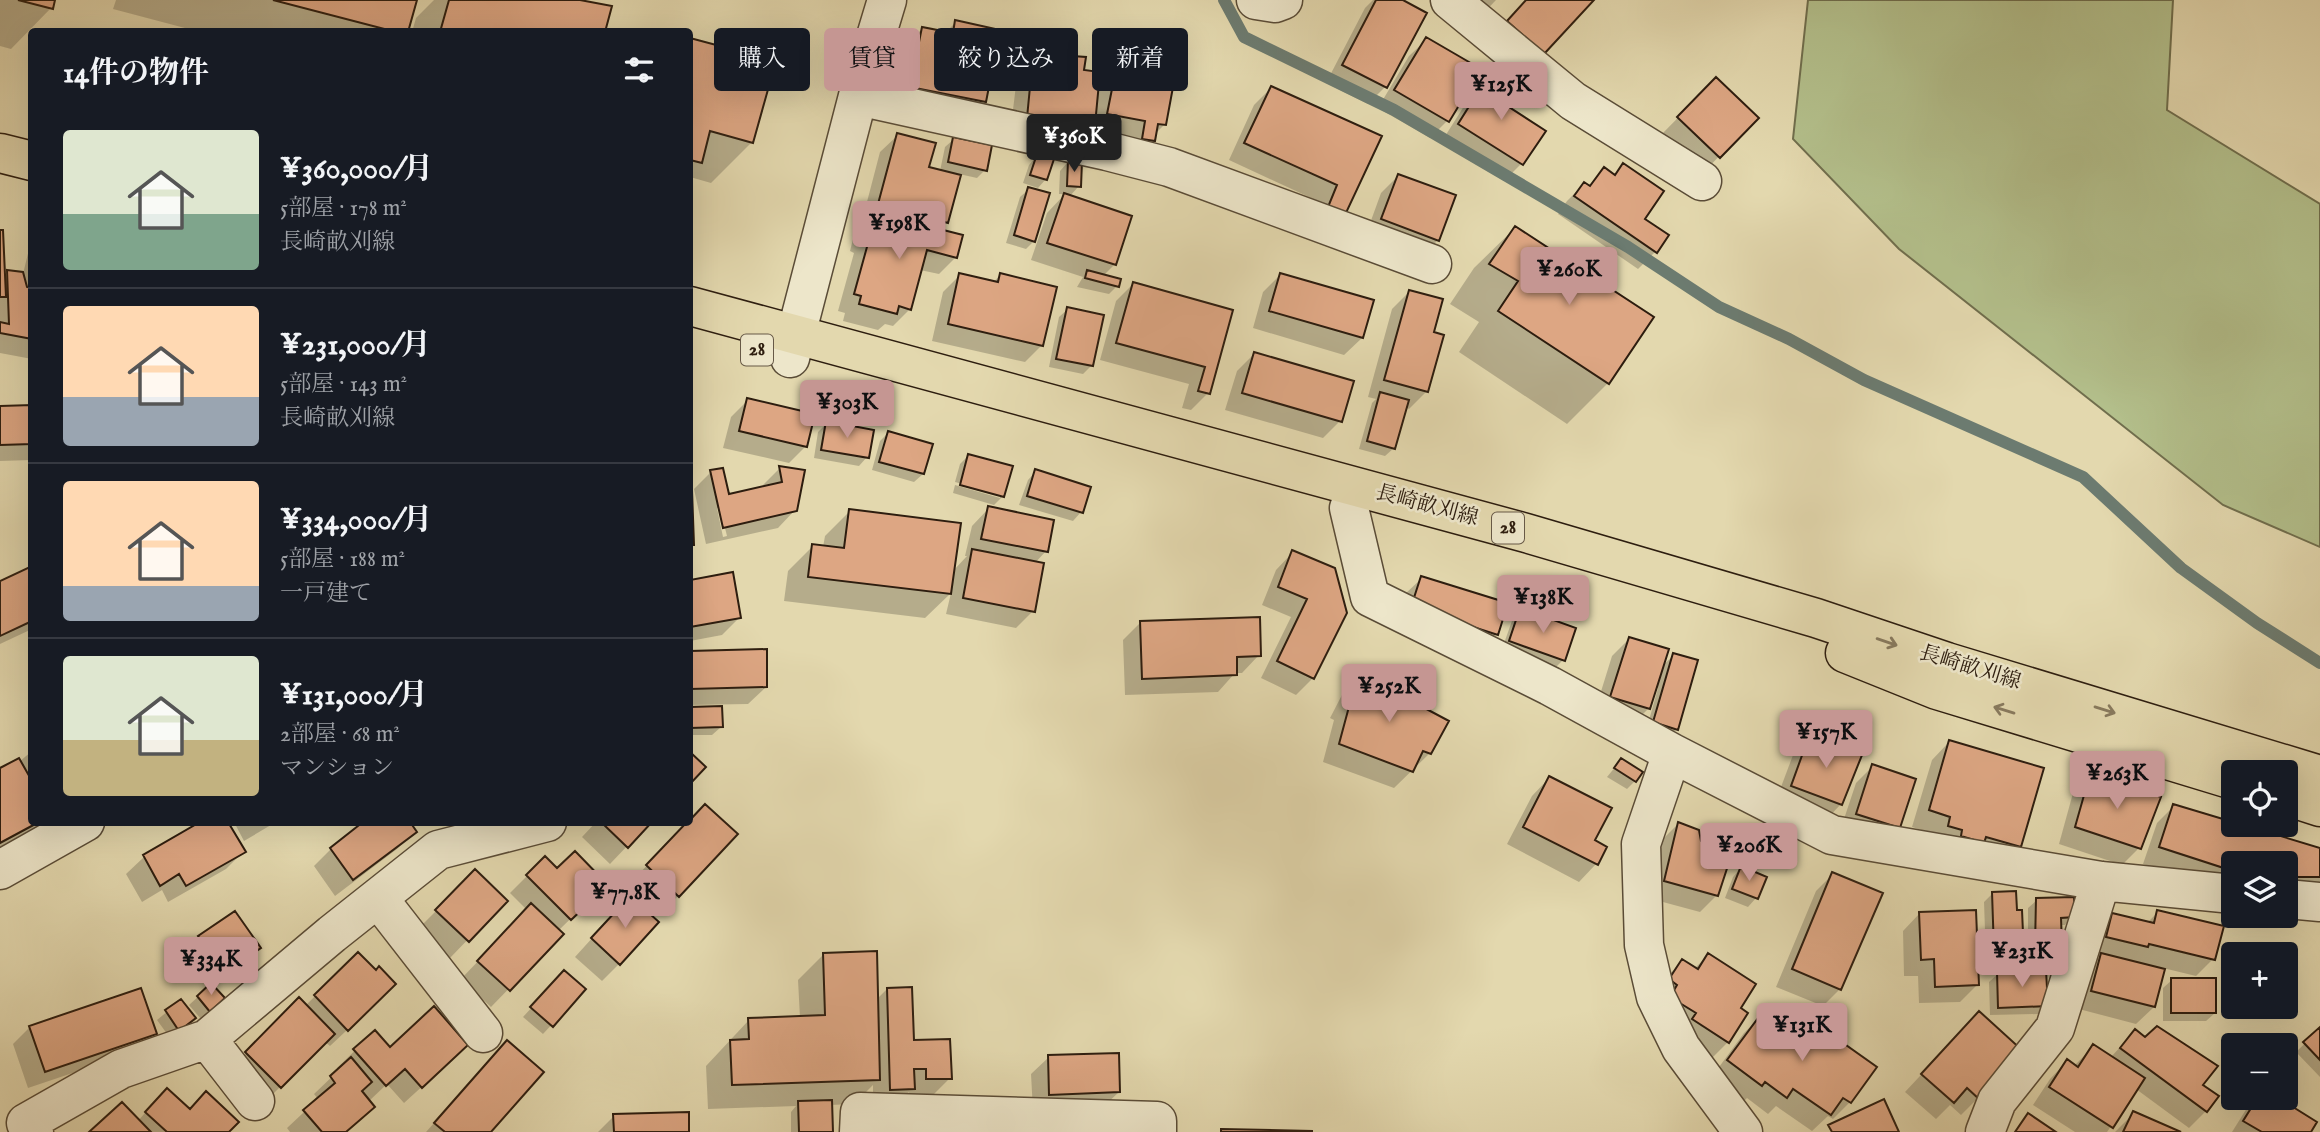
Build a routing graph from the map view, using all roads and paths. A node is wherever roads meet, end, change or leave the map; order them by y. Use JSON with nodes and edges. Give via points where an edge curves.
{"nodes":[{"id":1,"x":1256,"y":0,"type":"edge"},
{"id":2,"x":1283,"y":0,"type":"edge"},
{"id":3,"x":1450,"y":0,"type":"edge"},
{"id":4,"x":884,"y":10,"type":"edge"},
{"id":5,"x":858,"y":96,"type":"junction"},
{"id":6,"x":0,"y":126,"type":"edge"},
{"id":7,"x":28,"y":133,"type":"edge"},
{"id":8,"x":0,"y":153,"type":"edge"},
{"id":9,"x":28,"y":160,"type":"edge"},
{"id":10,"x":1702,"y":181,"type":"dead end"},
{"id":11,"x":1432,"y":264,"type":"dead end"},
{"id":12,"x":693,"y":307,"type":"edge"},
{"id":13,"x":693,"y":332,"type":"edge"},
{"id":14,"x":793,"y":347,"type":"junction"},
{"id":15,"x":1349,"y":508,"type":"junction"},
{"id":16,"x":1672,"y":753,"type":"junction"},
{"id":17,"x":2320,"y":775,"type":"edge"},
{"id":18,"x":2221,"y":776,"type":"edge"},
{"id":19,"x":2298,"y":800,"type":"edge"},
{"id":20,"x":2320,"y":807,"type":"edge"},
{"id":21,"x":78,"y":826,"type":"edge"},
{"id":22,"x":531,"y":826,"type":"edge"},
{"id":23,"x":0,"y":870,"type":"edge"},
{"id":24,"x":2101,"y":881,"type":"junction"},
{"id":25,"x":2221,"y":893,"type":"edge"},
{"id":26,"x":378,"y":898,"type":"junction"},
{"id":27,"x":2298,"y":900,"type":"edge"},
{"id":28,"x":2320,"y":902,"type":"edge"},
{"id":29,"x":483,"y":1033,"type":"dead end"},
{"id":30,"x":207,"y":1039,"type":"junction"},
{"id":31,"x":255,"y":1101,"type":"dead end"},
{"id":32,"x":34,"y":1132,"type":"edge"},
{"id":33,"x":859,"y":1132,"type":"edge"},
{"id":34,"x":1157,"y":1132,"type":"edge"},
{"id":35,"x":1743,"y":1132,"type":"edge"},
{"id":36,"x":1985,"y":1132,"type":"edge"}],
"edges":[{"from":1,"to":2,"type":"street"},
{"from":3,"to":10,"type":"street","via":[[1573,101]]},
{"from":4,"to":5,"type":"street"},
{"from":5,"to":11,"type":"street","via":[[1169,167]]},
{"from":5,"to":14,"type":"street"},
{"from":6,"to":7,"type":"main road"},
{"from":8,"to":9,"type":"main road"},
{"from":12,"to":14,"type":"main road","name":"長崎畝刈線","number":"28"},
{"from":13,"to":14,"type":"main road","name":"長崎畝刈線","number":"28"},
{"from":14,"to":15,"type":"main road","name":"長崎畝刈線","number":"28"},
{"from":14,"to":17,"type":"main road","name":"長崎畝刈線","number":"28","one_way":true,"via":[[1527,533]]},
{"from":15,"to":16,"type":"street","via":[[1370,597],[1550,686]]},
{"from":18,"to":15,"type":"main road","name":"長崎畝刈線","number":"28","one_way":true,"via":[[1937,690],[1802,636]]},
{"from":16,"to":24,"type":"street","via":[[1832,835]]},
{"from":16,"to":35,"type":"street","via":[[1641,844],[1644,945],[1656,996],[1681,1048]]},
{"from":19,"to":20,"type":"main road"},
{"from":21,"to":23,"type":"street"},
{"from":22,"to":26,"type":"street","via":[[438,850]]},
{"from":24,"to":25,"type":"street"},
{"from":24,"to":36,"type":"street","via":[[2055,1028],[1997,1101]]},
{"from":26,"to":29,"type":"street"},
{"from":26,"to":30,"type":"street"},
{"from":27,"to":28,"type":"street"},
{"from":30,"to":31,"type":"street"},
{"from":30,"to":32,"type":"street","via":[[121,1069],[26,1122]]},
{"from":33,"to":34,"type":"street","via":[[860,1112],[1157,1121]]}]}
